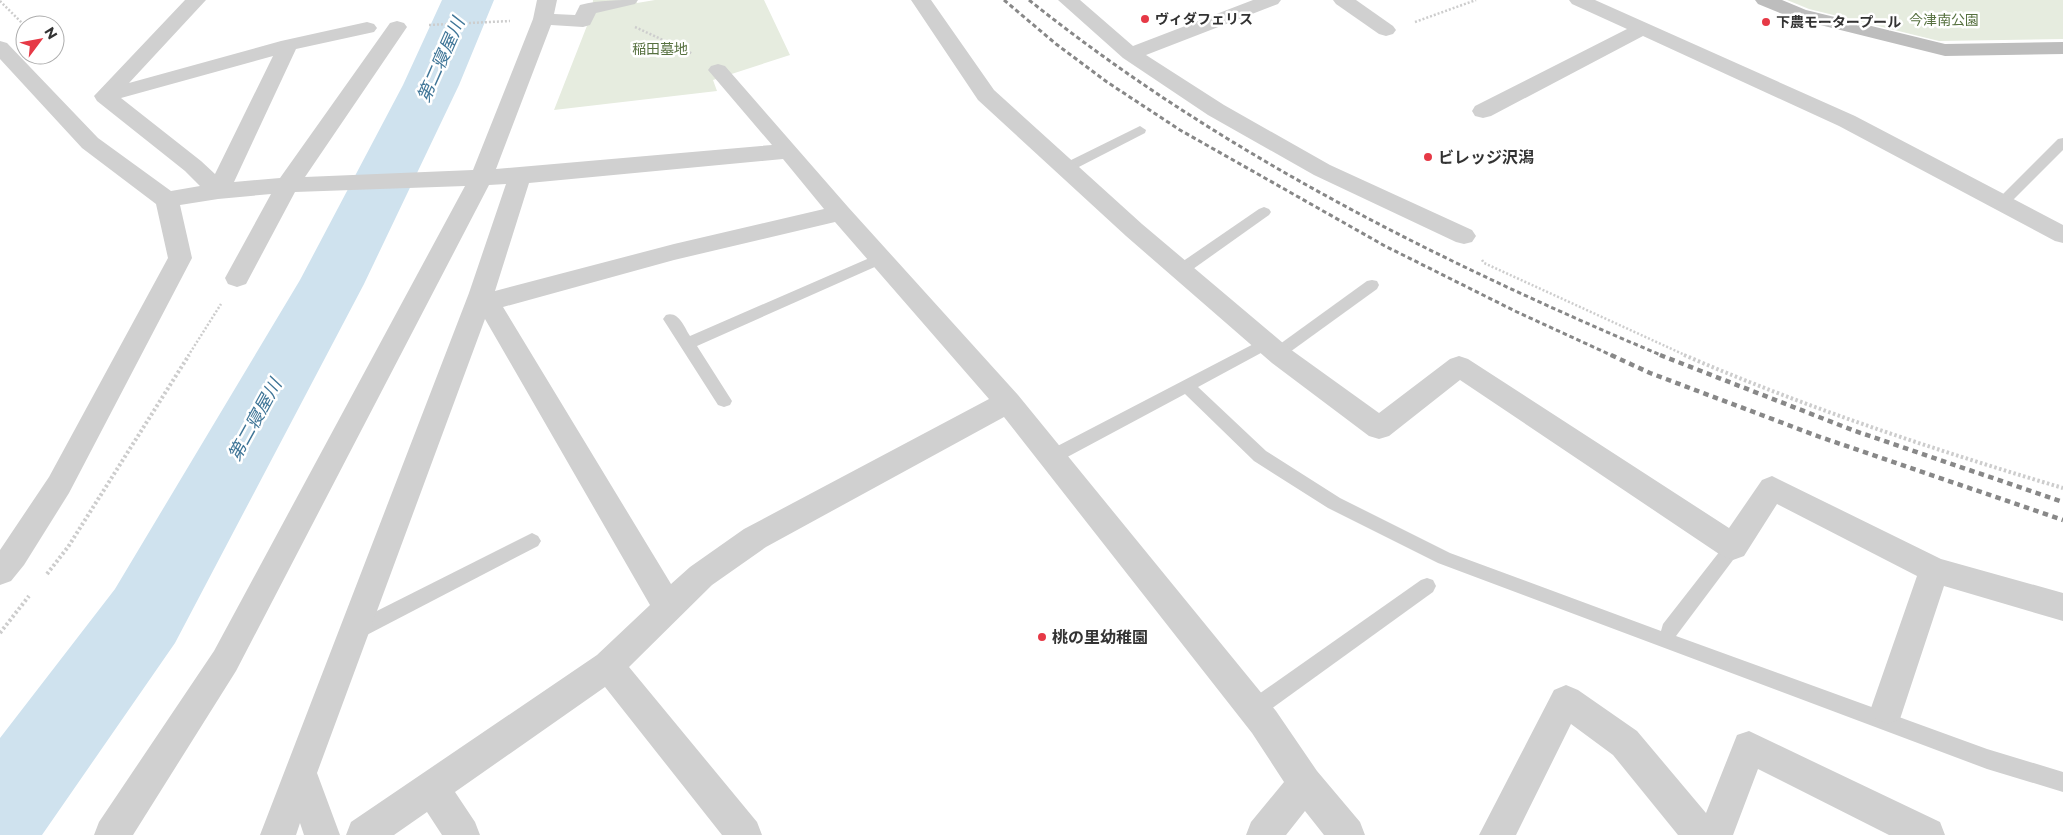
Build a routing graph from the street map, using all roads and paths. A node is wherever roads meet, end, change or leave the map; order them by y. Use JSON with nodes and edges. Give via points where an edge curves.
{"nodes":[{"id":1,"x":196,"y":0,"type":"edge"},
{"id":2,"x":628,"y":0,"type":"edge"},
{"id":3,"x":921,"y":0,"type":"edge"},
{"id":4,"x":1068,"y":0,"type":"edge"},
{"id":5,"x":1270,"y":0,"type":"edge"},
{"id":6,"x":1343,"y":0,"type":"edge"},
{"id":7,"x":1476,"y":0,"type":"edge"},
{"id":8,"x":1579,"y":0,"type":"edge"},
{"id":9,"x":1765,"y":0,"type":"edge"},
{"id":10,"x":0,"y":1,"type":"edge"},
{"id":11,"x":545,"y":10,"type":"edge"},
{"id":12,"x":15,"y":16,"type":"edge"},
{"id":13,"x":583,"y":21,"type":"junction"},
{"id":14,"x":397,"y":27,"type":"joint"},
{"id":15,"x":367,"y":28,"type":"dead end"},
{"id":16,"x":1642,"y":29,"type":"junction"},
{"id":17,"x":1386,"y":30,"type":"joint"},
{"id":18,"x":288,"y":45,"type":"junction"},
{"id":19,"x":0,"y":47,"type":"edge"},
{"id":20,"x":2063,"y":48,"type":"edge"},
{"id":21,"x":1130,"y":54,"type":"junction"},
{"id":22,"x":718,"y":70,"type":"joint"},
{"id":23,"x":105,"y":96,"type":"junction"},
{"id":24,"x":1483,"y":111,"type":"dead end"},
{"id":25,"x":1140,"y":130,"type":"dead end"},
{"id":26,"x":2063,"y":142,"type":"edge"},
{"id":27,"x":789,"y":151,"type":"junction"},
{"id":28,"x":1066,"y":168,"type":"junction"},
{"id":29,"x":482,"y":176,"type":"junction"},
{"id":30,"x":520,"y":176,"type":"junction"},
{"id":31,"x":286,"y":185,"type":"junction"},
{"id":32,"x":218,"y":191,"type":"junction"},
{"id":33,"x":167,"y":200,"type":"junction"},
{"id":34,"x":2002,"y":203,"type":"junction"},
{"id":35,"x":840,"y":212,"type":"junction"},
{"id":36,"x":1264,"y":212,"type":"dead end"},
{"id":37,"x":2063,"y":235,"type":"edge"},
{"id":38,"x":1464,"y":236,"type":"joint"},
{"id":39,"x":881,"y":258,"type":"junction"},
{"id":40,"x":1181,"y":270,"type":"junction"},
{"id":41,"x":237,"y":278,"type":"joint"},
{"id":42,"x":1372,"y":285,"type":"dead end"},
{"id":43,"x":484,"y":297,"type":"junction"},
{"id":44,"x":671,"y":319,"type":"dead end"},
{"id":45,"x":687,"y":344,"type":"junction"},
{"id":46,"x":1272,"y":348,"type":"junction"},
{"id":47,"x":1187,"y":386,"type":"junction"},
{"id":48,"x":724,"y":401,"type":"dead end"},
{"id":49,"x":1008,"y":402,"type":"junction"},
{"id":50,"x":1052,"y":457,"type":"junction"},
{"id":51,"x":2063,"y":488,"type":"edge"},
{"id":52,"x":532,"y":541,"type":"dead end"},
{"id":53,"x":1733,"y":547,"type":"junction"},
{"id":54,"x":1934,"y":570,"type":"junction"},
{"id":55,"x":0,"y":572,"type":"edge"},
{"id":56,"x":43,"y":578,"type":"dead end"},
{"id":57,"x":1427,"y":586,"type":"dead end"},
{"id":58,"x":31,"y":594,"type":"dead end"},
{"id":59,"x":668,"y":607,"type":"junction"},
{"id":60,"x":2063,"y":607,"type":"edge"},
{"id":61,"x":1670,"y":630,"type":"dead end"},
{"id":62,"x":354,"y":632,"type":"junction"},
{"id":63,"x":0,"y":633,"type":"edge"},
{"id":64,"x":608,"y":666,"type":"junction"},
{"id":65,"x":1888,"y":708,"type":"dead end"},
{"id":66,"x":1253,"y":710,"type":"junction"},
{"id":67,"x":300,"y":773,"type":"junction"},
{"id":68,"x":2063,"y":782,"type":"edge"},
{"id":69,"x":1305,"y":783,"type":"junction"},
{"id":70,"x":432,"y":788,"type":"junction"},
{"id":71,"x":112,"y":835,"type":"edge"},
{"id":72,"x":278,"y":835,"type":"edge"},
{"id":73,"x":322,"y":835,"type":"edge"},
{"id":74,"x":364,"y":835,"type":"edge"},
{"id":75,"x":462,"y":835,"type":"edge"},
{"id":76,"x":744,"y":835,"type":"edge"},
{"id":77,"x":1264,"y":835,"type":"edge"},
{"id":78,"x":1347,"y":835,"type":"edge"},
{"id":79,"x":1497,"y":835,"type":"edge"},
{"id":80,"x":1701,"y":835,"type":"edge"},
{"id":81,"x":1715,"y":835,"type":"edge"},
{"id":82,"x":1926,"y":835,"type":"edge"}],
"edges":[{"from":1,"to":23,"type":"street"},
{"from":2,"to":13,"type":"street","via":[[587,9]]},
{"from":3,"to":28,"type":"street","via":[[986,95]]},
{"from":4,"to":21,"type":"street"},
{"from":5,"to":21,"type":"street"},
{"from":6,"to":17,"type":"street"},
{"from":7,"to":17,"type":"path"},
{"from":8,"to":16,"type":"street"},
{"from":9,"to":20,"type":"street","via":[[1799,14],[1945,50]]},
{"from":10,"to":12,"type":"path"},
{"from":11,"to":13,"type":"street"},
{"from":11,"to":14,"type":"path"},
{"from":11,"to":29,"type":"street"},
{"from":13,"to":22,"type":"path","via":[[631,24],[712,63]]},
{"from":14,"to":31,"type":"street"},
{"from":15,"to":18,"type":"street"},
{"from":16,"to":24,"type":"street"},
{"from":16,"to":34,"type":"street","via":[[1847,121]]},
{"from":18,"to":23,"type":"street"},
{"from":18,"to":32,"type":"street"},
{"from":19,"to":33,"type":"street","via":[[90,143]]},
{"from":21,"to":38,"type":"street","via":[[1216,110],[1322,170]]},
{"from":22,"to":27,"type":"street"},
{"from":23,"to":32,"type":"street","via":[[193,166]]},
{"from":25,"to":28,"type":"lane"},
{"from":26,"to":34,"type":"lane"},
{"from":27,"to":30,"type":"street"},
{"from":27,"to":35,"type":"street"},
{"from":28,"to":40,"type":"street"},
{"from":29,"to":30,"type":"street"},
{"from":29,"to":31,"type":"street"},
{"from":29,"to":71,"type":"street","via":[[224,660]]},
{"from":30,"to":43,"type":"street"},
{"from":31,"to":32,"type":"street"},
{"from":31,"to":41,"type":"street"},
{"from":32,"to":33,"type":"street"},
{"from":33,"to":55,"type":"street","via":[[180,258],[59,485]]},
{"from":34,"to":37,"type":"street"},
{"from":35,"to":39,"type":"street"},
{"from":35,"to":43,"type":"street"},
{"from":36,"to":40,"type":"lane"},
{"from":38,"to":51,"type":"path","via":[[1484,263],[1678,351],[1774,391]]},
{"from":39,"to":45,"type":"lane"},
{"from":39,"to":49,"type":"street"},
{"from":40,"to":46,"type":"street"},
{"from":41,"to":56,"type":"path","via":[[68,547]]},
{"from":42,"to":46,"type":"lane"},
{"from":43,"to":59,"type":"street"},
{"from":43,"to":62,"type":"street"},
{"from":44,"to":45,"type":"lane"},
{"from":45,"to":48,"type":"lane"},
{"from":46,"to":47,"type":"lane"},
{"from":46,"to":53,"type":"street","via":[[1379,428],[1459,366]]},
{"from":47,"to":50,"type":"lane"},
{"from":47,"to":68,"type":"lane","via":[[1260,456],[1334,503],[1444,558],[1987,759]]},
{"from":49,"to":50,"type":"street"},
{"from":49,"to":59,"type":"street","via":[[755,538],[701,576]]},
{"from":50,"to":66,"type":"street"},
{"from":52,"to":62,"type":"lane"},
{"from":53,"to":54,"type":"street","via":[[1772,488]]},
{"from":53,"to":61,"type":"lane"},
{"from":54,"to":60,"type":"street"},
{"from":54,"to":65,"type":"street"},
{"from":57,"to":66,"type":"lane"},
{"from":58,"to":63,"type":"path"},
{"from":59,"to":64,"type":"street"},
{"from":62,"to":67,"type":"street"},
{"from":64,"to":70,"type":"street"},
{"from":64,"to":76,"type":"street"},
{"from":66,"to":69,"type":"street"},
{"from":67,"to":72,"type":"street"},
{"from":67,"to":73,"type":"street"},
{"from":69,"to":77,"type":"street"},
{"from":69,"to":78,"type":"street"},
{"from":70,"to":74,"type":"street"},
{"from":70,"to":75,"type":"street"},
{"from":79,"to":80,"type":"street","via":[[1566,701],[1625,743]]},
{"from":81,"to":82,"type":"street","via":[[1750,746]]}]}
